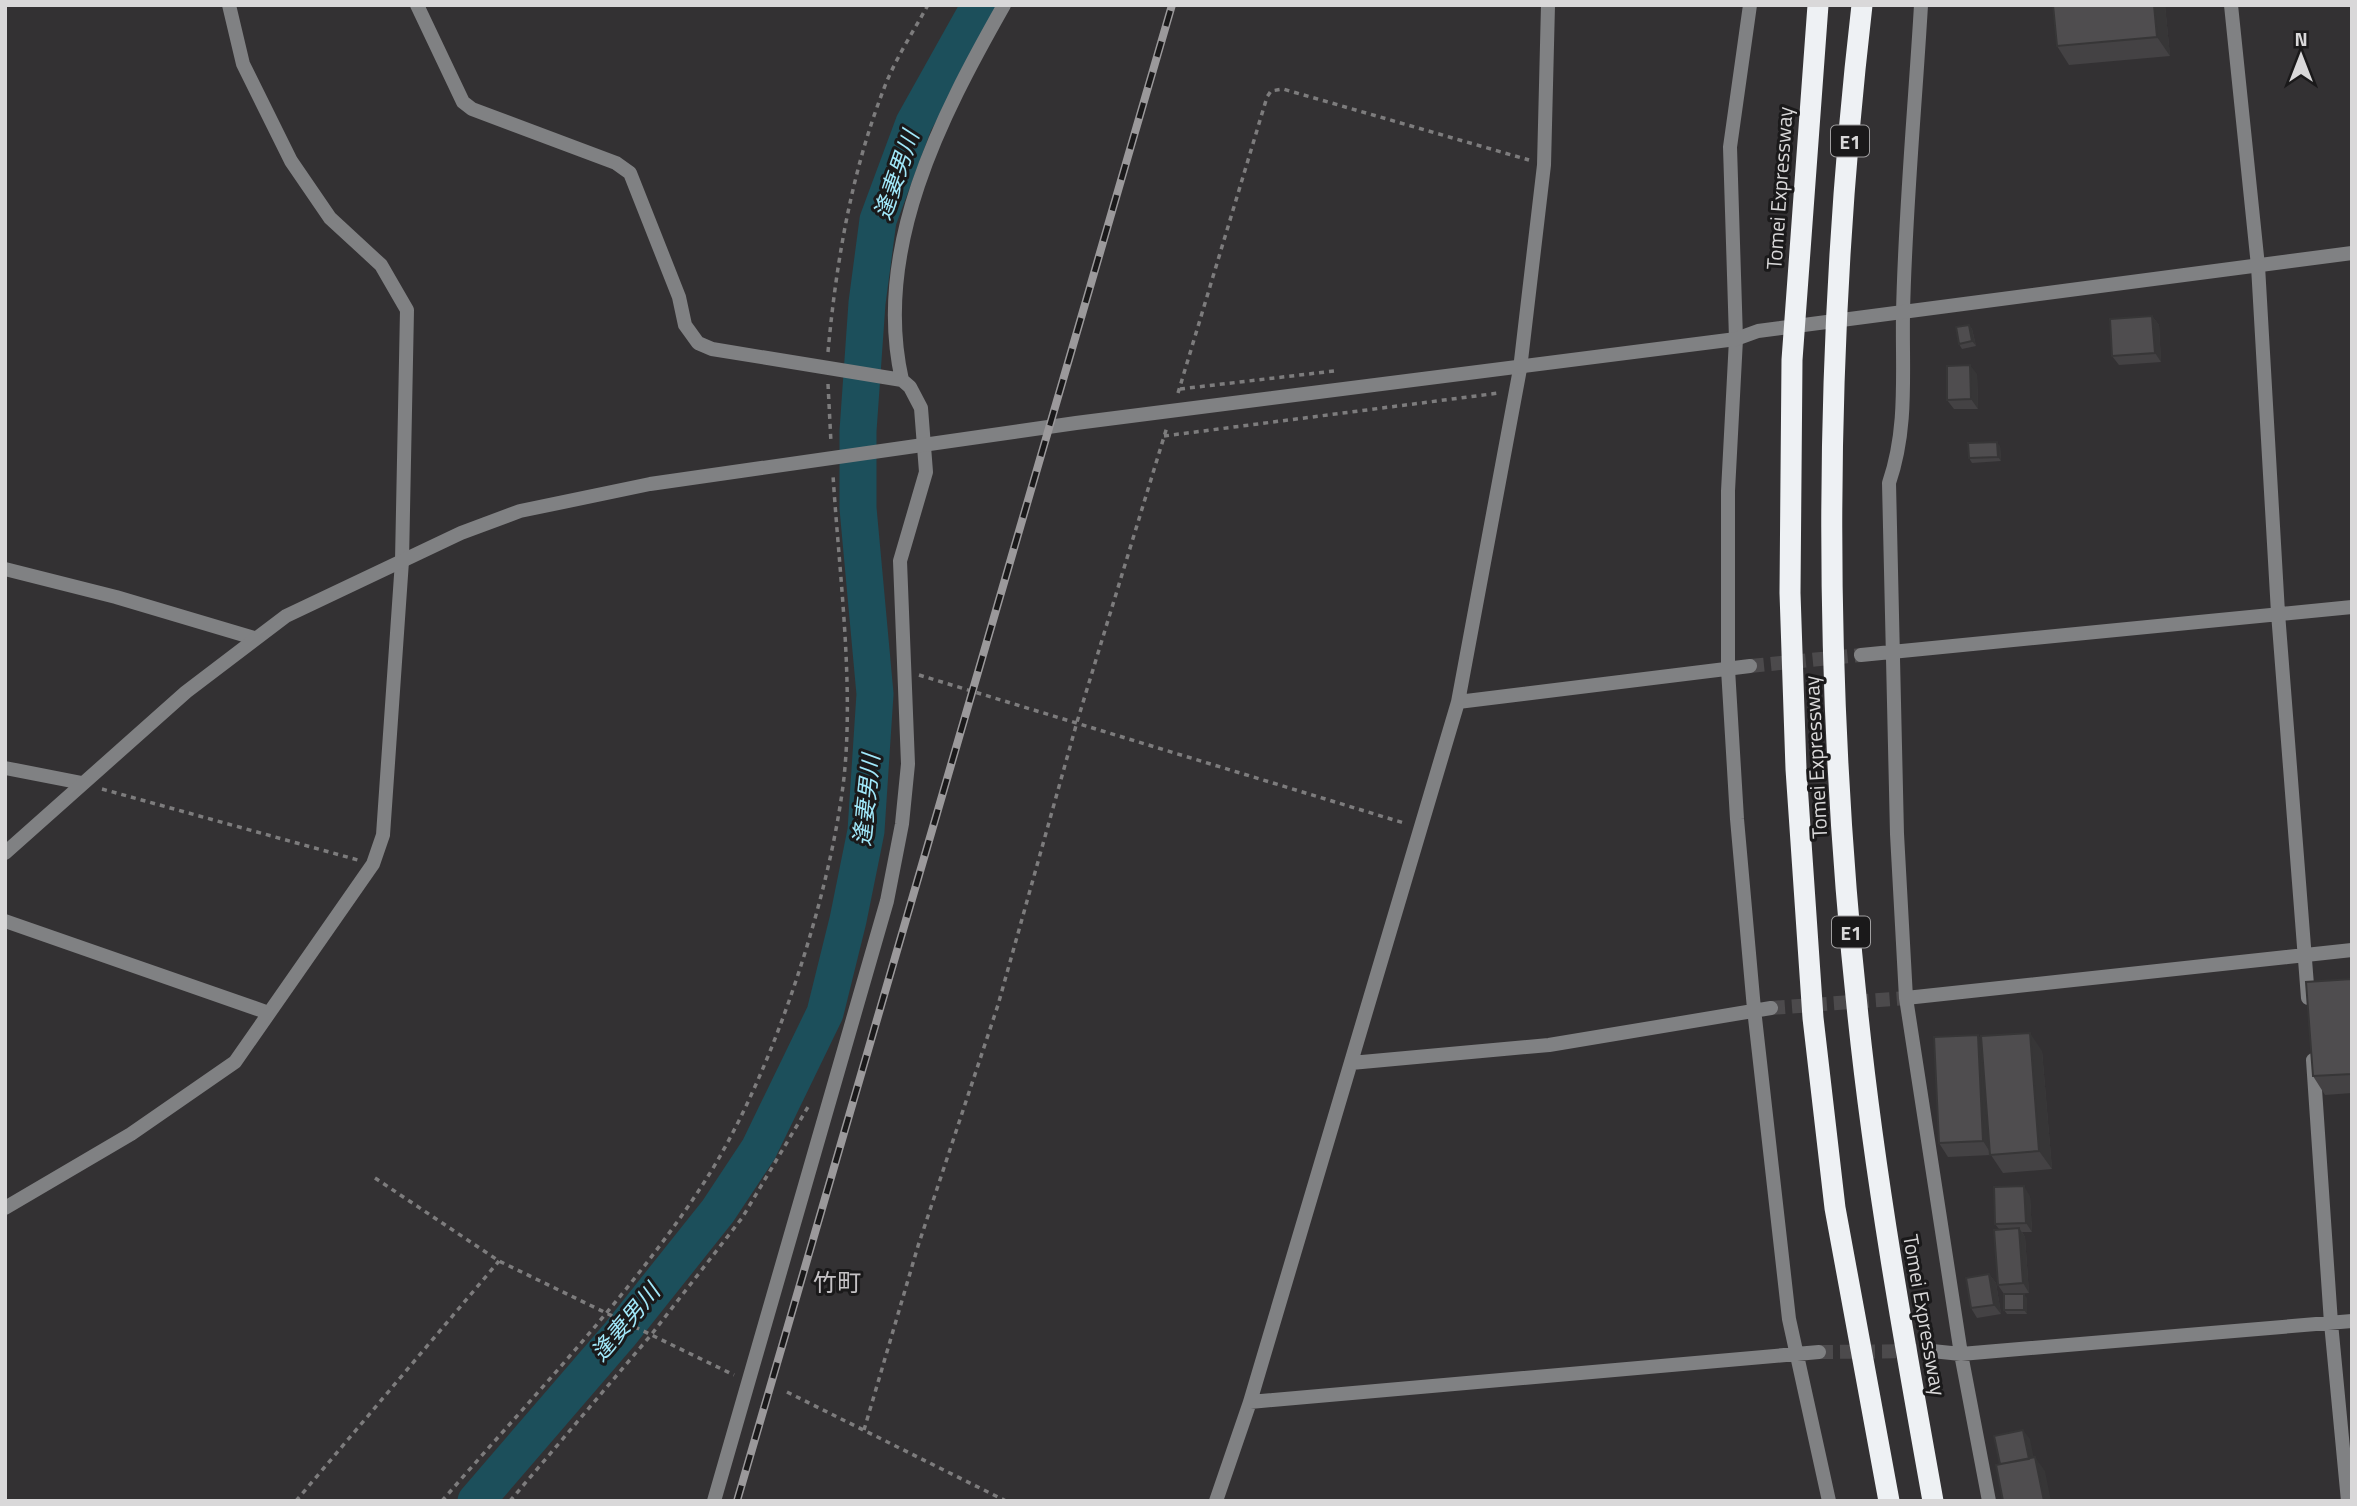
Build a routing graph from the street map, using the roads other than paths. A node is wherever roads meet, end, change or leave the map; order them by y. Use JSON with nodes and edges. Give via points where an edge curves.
{"nodes":[{"id":1,"x":229,"y":5,"type":"edge"},
{"id":2,"x":417,"y":5,"type":"edge"},
{"id":3,"x":1004,"y":5,"type":"edge"},
{"id":4,"x":1548,"y":5,"type":"edge"},
{"id":5,"x":1750,"y":5,"type":"edge"},
{"id":6,"x":1818,"y":5,"type":"edge"},
{"id":7,"x":1862,"y":5,"type":"edge"},
{"id":8,"x":1922,"y":5,"type":"edge"},
{"id":9,"x":2231,"y":5,"type":"edge"},
{"id":10,"x":2352,"y":253,"type":"edge"},
{"id":11,"x":2258,"y":265,"type":"junction"},
{"id":12,"x":1903,"y":314,"type":"junction"},
{"id":13,"x":1736,"y":339,"type":"junction"},
{"id":14,"x":1520,"y":369,"type":"junction"},
{"id":15,"x":902,"y":380,"type":"junction"},
{"id":16,"x":402,"y":561,"type":"junction"},
{"id":17,"x":5,"y":569,"type":"edge"},
{"id":18,"x":2352,"y":607,"type":"edge"},
{"id":19,"x":2278,"y":613,"type":"junction"},
{"id":20,"x":254,"y":638,"type":"junction"},
{"id":21,"x":1892,"y":654,"type":"junction"},
{"id":22,"x":1861,"y":655,"type":"tunnel mouth"},
{"id":23,"x":1750,"y":666,"type":"tunnel mouth"},
{"id":24,"x":1728,"y":669,"type":"junction"},
{"id":25,"x":1458,"y":702,"type":"junction"},
{"id":26,"x":5,"y":768,"type":"edge"},
{"id":27,"x":82,"y":783,"type":"junction"},
{"id":28,"x":5,"y":853,"type":"edge"},
{"id":29,"x":5,"y":921,"type":"edge"},
{"id":30,"x":2352,"y":950,"type":"edge"},
{"id":31,"x":2305,"y":955,"type":"junction"},
{"id":32,"x":1906,"y":998,"type":"junction"},
{"id":33,"x":1771,"y":1008,"type":"tunnel mouth"},
{"id":34,"x":1754,"y":1009,"type":"junction"},
{"id":35,"x":2309,"y":1010,"type":"edge"},
{"id":36,"x":269,"y":1013,"type":"junction"},
{"id":37,"x":2312,"y":1051,"type":"edge"},
{"id":38,"x":1351,"y":1063,"type":"junction"},
{"id":39,"x":5,"y":1208,"type":"edge"},
{"id":40,"x":2352,"y":1321,"type":"edge"},
{"id":41,"x":2331,"y":1323,"type":"junction"},
{"id":42,"x":1932,"y":1351,"type":"tunnel mouth"},
{"id":43,"x":1819,"y":1352,"type":"tunnel mouth"},
{"id":44,"x":1794,"y":1353,"type":"junction"},
{"id":45,"x":1961,"y":1354,"type":"junction"},
{"id":46,"x":1250,"y":1402,"type":"junction"},
{"id":47,"x":714,"y":1501,"type":"edge"},
{"id":48,"x":1216,"y":1501,"type":"edge"},
{"id":49,"x":1829,"y":1501,"type":"edge"},
{"id":50,"x":1889,"y":1501,"type":"edge"},
{"id":51,"x":1933,"y":1501,"type":"edge"},
{"id":52,"x":1989,"y":1501,"type":"edge"},
{"id":53,"x":2348,"y":1501,"type":"edge"}],
"edges":[{"from":1,"to":16,"type":"street","via":[[243,64],[291,161],[330,218],[382,265],[407,310]]},
{"from":2,"to":15,"type":"street","via":[[463,103],[616,163],[630,173],[679,297],[685,325],[698,343]]},
{"from":3,"to":15,"type":"street","via":[[959,86],[912,204],[895,306],[895,349]]},
{"from":4,"to":14,"type":"street","via":[[1544,164]]},
{"from":5,"to":13,"type":"street","via":[[1730,147]]},
{"from":6,"to":50,"type":"highway","name":"Tomei Expressway","number":"E1","via":[[1792,360],[1790,593],[1795,742],[1813,1018],[1835,1208]]},
{"from":7,"to":51,"type":"highway","name":"Tomei Expressway","number":"E1","via":[[1834,359],[1833,631],[1838,768],[1857,1014],[1881,1207]]},
{"from":8,"to":12,"type":"street"},
{"from":9,"to":11,"type":"street"},
{"from":10,"to":11,"type":"street"},
{"from":11,"to":12,"type":"street"},
{"from":11,"to":19,"type":"street"},
{"from":12,"to":13,"type":"street","via":[[1758,331]]},
{"from":12,"to":21,"type":"street","via":[[1905,390],[1898,455],[1889,483]]},
{"from":13,"to":14,"type":"street"},
{"from":13,"to":24,"type":"street","via":[[1728,491]]},
{"from":14,"to":16,"type":"street","via":[[1076,424],[650,484],[520,511]]},
{"from":14,"to":25,"type":"street"},
{"from":15,"to":47,"type":"street","via":[[921,408],[927,459],[900,561],[908,764],[902,824],[887,901]]},
{"from":16,"to":20,"type":"street","via":[[335,590]]},
{"from":16,"to":36,"type":"street","via":[[383,835],[373,864]]},
{"from":17,"to":20,"type":"street"},
{"from":18,"to":19,"type":"street"},
{"from":19,"to":21,"type":"street"},
{"from":19,"to":31,"type":"street"},
{"from":20,"to":27,"type":"street"},
{"from":21,"to":22,"type":"street"},
{"from":21,"to":32,"type":"street"},
{"from":23,"to":24,"type":"street"},
{"from":24,"to":25,"type":"street"},
{"from":24,"to":34,"type":"street"},
{"from":25,"to":38,"type":"street"},
{"from":26,"to":27,"type":"street"},
{"from":27,"to":28,"type":"street"},
{"from":29,"to":36,"type":"street"},
{"from":30,"to":31,"type":"street"},
{"from":31,"to":32,"type":"street"},
{"from":31,"to":35,"type":"street"},
{"from":32,"to":45,"type":"street"},
{"from":33,"to":34,"type":"street"},
{"from":34,"to":38,"type":"street","via":[[1549,1045]]},
{"from":34,"to":44,"type":"street"},
{"from":36,"to":39,"type":"street","via":[[235,1062],[131,1134]]},
{"from":37,"to":41,"type":"street"},
{"from":38,"to":46,"type":"street"},
{"from":40,"to":41,"type":"street"},
{"from":41,"to":45,"type":"street"},
{"from":41,"to":53,"type":"street"},
{"from":42,"to":45,"type":"street"},
{"from":43,"to":44,"type":"street"},
{"from":44,"to":46,"type":"street"},
{"from":44,"to":49,"type":"street"},
{"from":45,"to":52,"type":"street"},
{"from":46,"to":48,"type":"street"}]}
